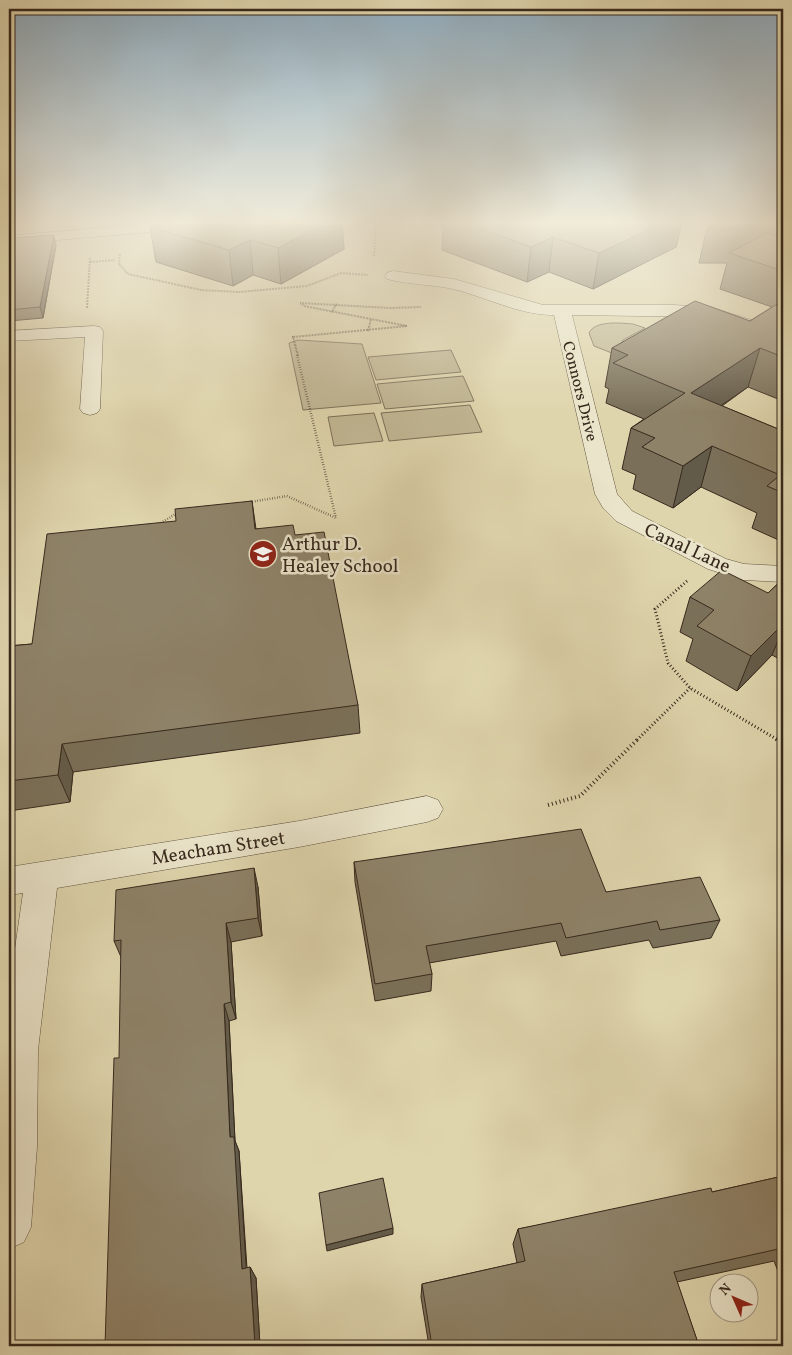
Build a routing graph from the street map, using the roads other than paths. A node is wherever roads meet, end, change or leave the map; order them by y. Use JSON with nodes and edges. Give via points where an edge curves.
{"nodes":[{"id":1,"x":458,"y":285,"type":"edge"},
{"id":2,"x":562,"y":311,"type":"junction"},
{"id":3,"x":9,"y":336,"type":"edge"},
{"id":4,"x":783,"y":336,"type":"edge"},
{"id":5,"x":90,"y":409,"type":"dead end"},
{"id":6,"x":606,"y":494,"type":"joint"},
{"id":7,"x":783,"y":574,"type":"edge"},
{"id":8,"x":427,"y":809,"type":"dead end"},
{"id":9,"x":25,"y":878,"type":"edge"},
{"id":10,"x":12,"y":1147,"type":"edge"},
{"id":11,"x":9,"y":1227,"type":"edge"}],
"edges":[{"from":1,"to":2,"type":"street","via":[[529,307]]},
{"from":2,"to":4,"type":"street","via":[[702,311]]},
{"from":2,"to":6,"type":"street","name":"Connors Drive"},
{"from":3,"to":5,"type":"street","via":[[90,331]]},
{"from":6,"to":7,"type":"street","name":"Canal Lane","via":[[610,503],[624,516],[710,561],[743,572]]},
{"from":8,"to":9,"type":"street","name":"Meacham Street","via":[[299,834]]},
{"from":9,"to":10,"type":"street"},
{"from":10,"to":11,"type":"street"}]}
